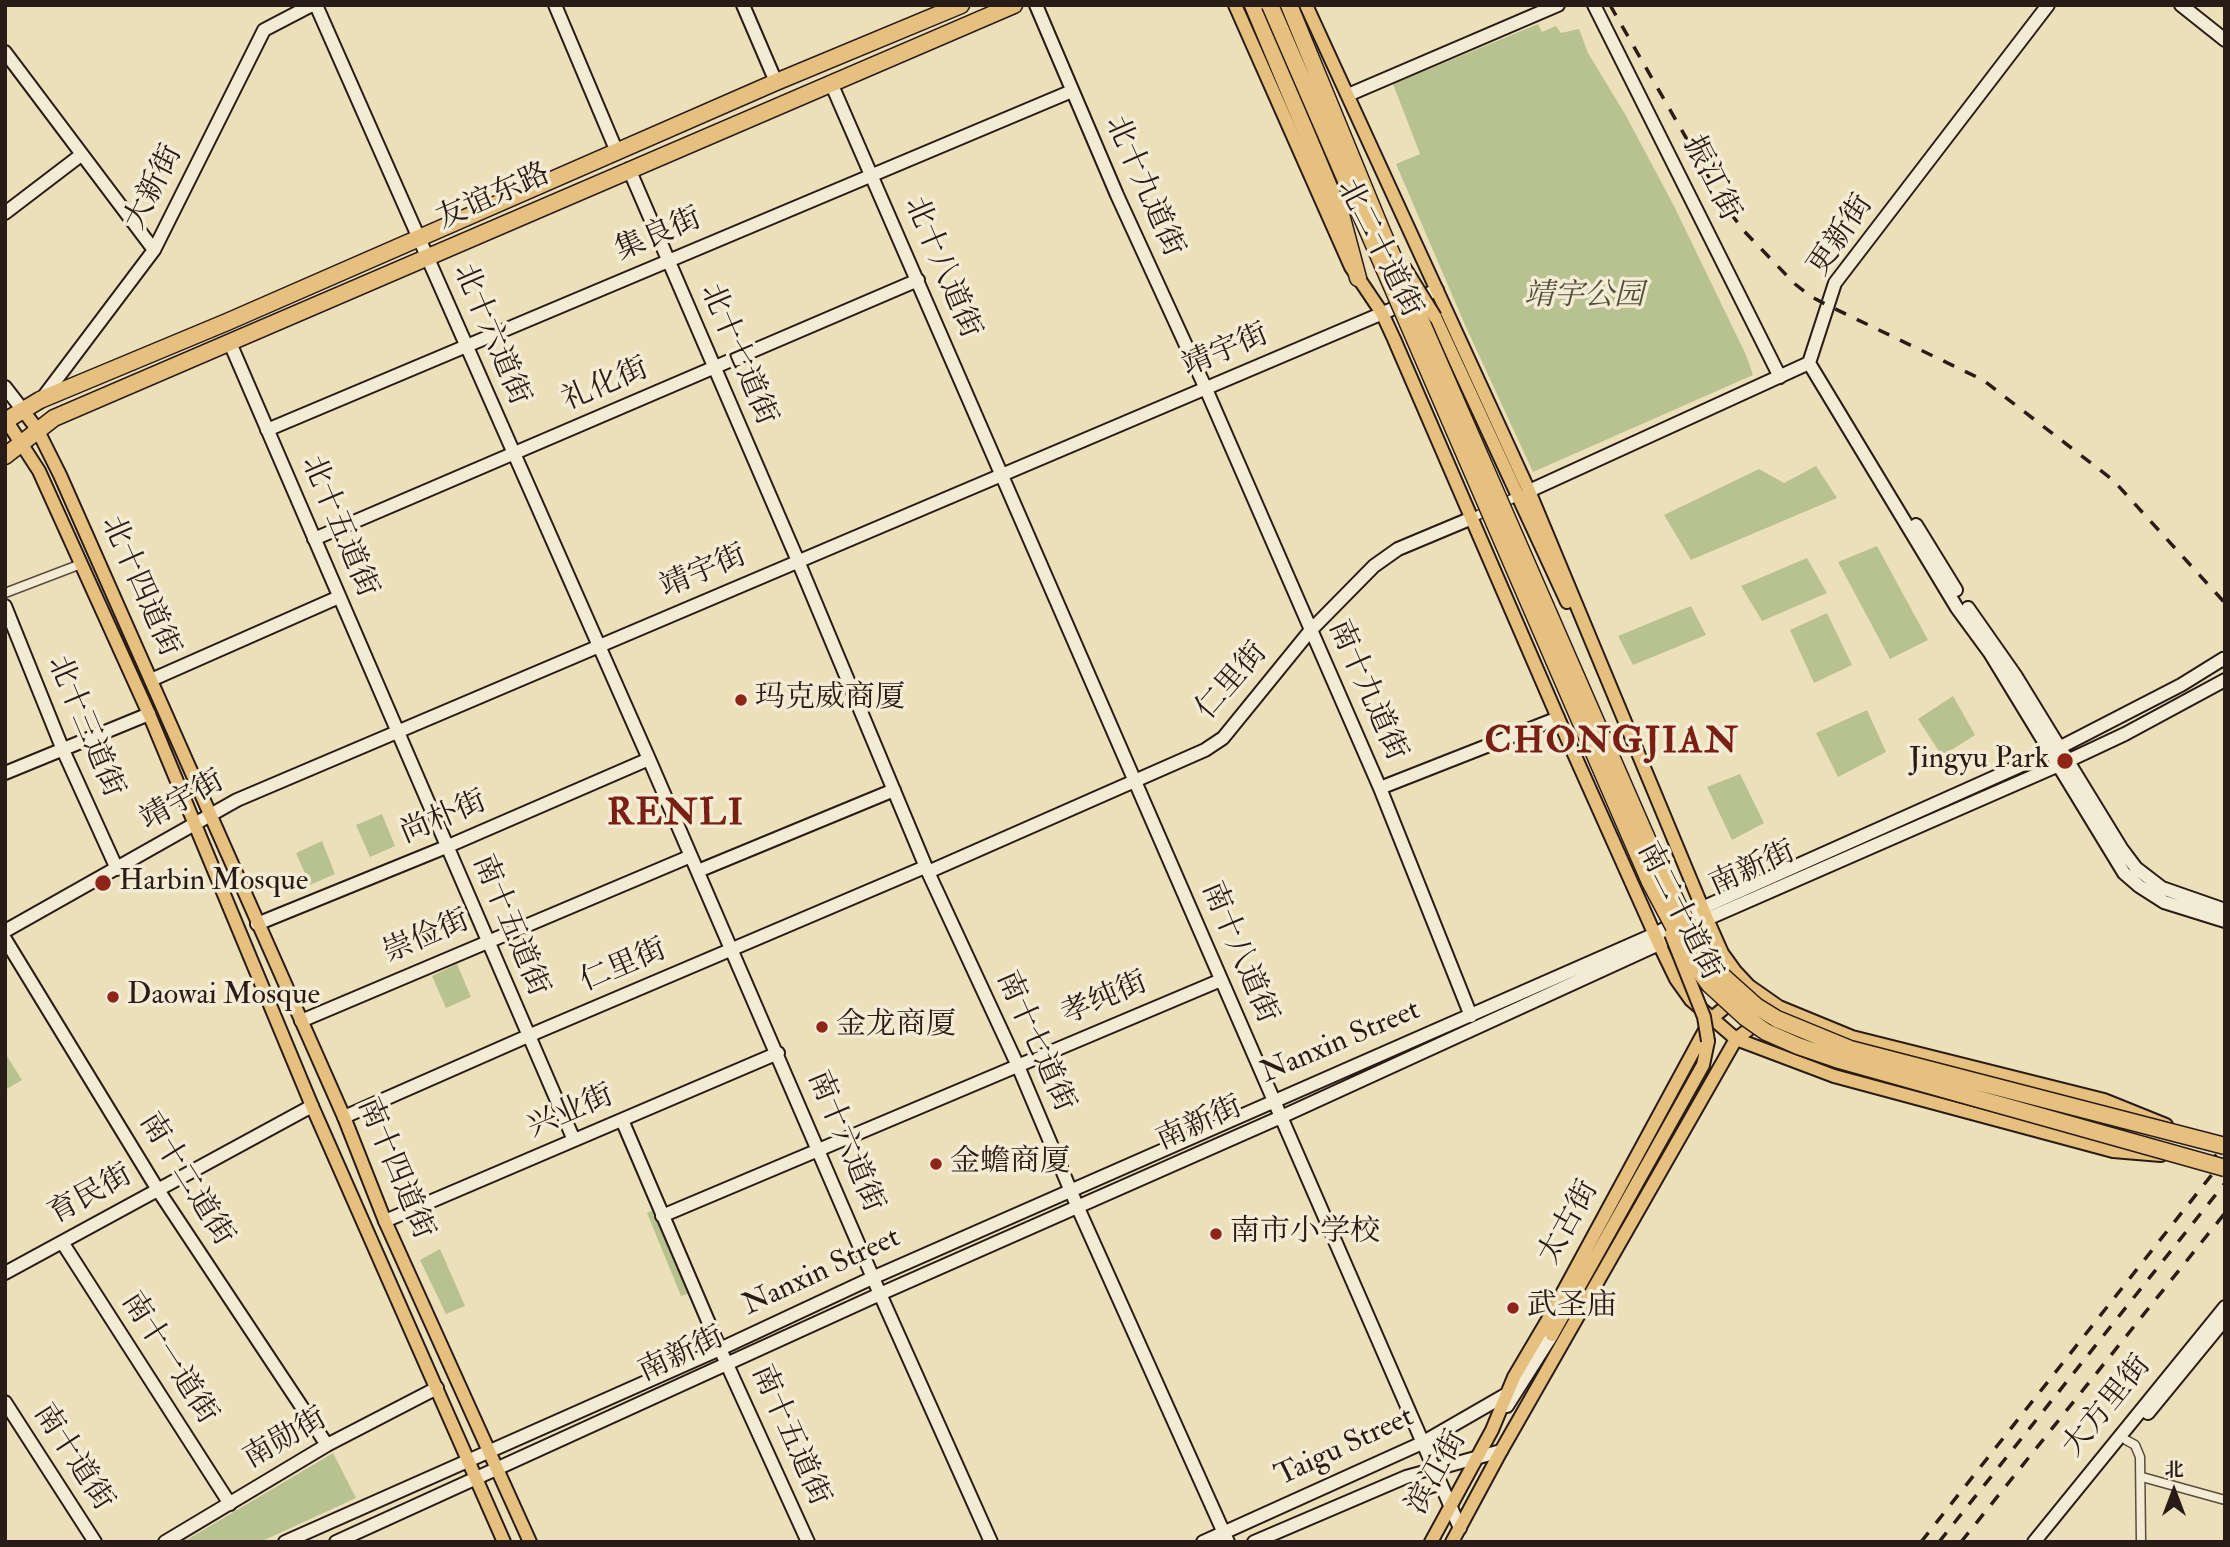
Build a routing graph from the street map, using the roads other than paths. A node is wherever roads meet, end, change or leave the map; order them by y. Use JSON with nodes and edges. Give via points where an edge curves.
{"nodes":[{"id":1,"x":314,"y":5,"type":"edge"},
{"id":2,"x":555,"y":5,"type":"edge"},
{"id":3,"x":743,"y":5,"type":"edge"},
{"id":4,"x":961,"y":5,"type":"edge"},
{"id":5,"x":1014,"y":5,"type":"edge"},
{"id":6,"x":1036,"y":5,"type":"edge"},
{"id":7,"x":1235,"y":5,"type":"edge"},
{"id":8,"x":1253,"y":5,"type":"edge"},
{"id":9,"x":1270,"y":5,"type":"edge"},
{"id":10,"x":1289,"y":5,"type":"edge"},
{"id":11,"x":1306,"y":5,"type":"edge"},
{"id":12,"x":1558,"y":5,"type":"edge"},
{"id":13,"x":1594,"y":5,"type":"edge"},
{"id":14,"x":2048,"y":5,"type":"edge"},
{"id":15,"x":2181,"y":5,"type":"edge"},
{"id":16,"x":2225,"y":40,"type":"edge"},
{"id":17,"x":5,"y":52,"type":"edge"},
{"id":18,"x":776,"y":82,"type":"junction"},
{"id":19,"x":831,"y":83,"type":"junction"},
{"id":20,"x":1072,"y":91,"type":"junction"},
{"id":21,"x":1348,"y":96,"type":"junction"},
{"id":22,"x":617,"y":152,"type":"junction"},
{"id":23,"x":81,"y":155,"type":"junction"},
{"id":24,"x":629,"y":169,"type":"junction"},
{"id":25,"x":872,"y":175,"type":"junction"},
{"id":26,"x":5,"y":214,"type":"edge"},
{"id":27,"x":1383,"y":234,"type":"junction"},
{"id":28,"x":419,"y":237,"type":"junction"},
{"id":29,"x":154,"y":250,"type":"junction"},
{"id":30,"x":428,"y":257,"type":"junction"},
{"id":31,"x":668,"y":261,"type":"junction"},
{"id":32,"x":1358,"y":278,"type":"junction"},
{"id":33,"x":918,"y":280,"type":"junction"},
{"id":34,"x":1437,"y":290,"type":"junction"},
{"id":35,"x":1382,"y":313,"type":"junction"},
{"id":36,"x":230,"y":344,"type":"junction"},
{"id":37,"x":467,"y":346,"type":"junction"},
{"id":38,"x":1810,"y":359,"type":"junction"},
{"id":39,"x":714,"y":368,"type":"junction"},
{"id":40,"x":1780,"y":377,"type":"junction"},
{"id":41,"x":5,"y":387,"type":"edge"},
{"id":42,"x":1206,"y":389,"type":"junction"},
{"id":43,"x":40,"y":400,"type":"junction"},
{"id":44,"x":22,"y":409,"type":"junction"},
{"id":45,"x":5,"y":420,"type":"edge"},
{"id":46,"x":37,"y":429,"type":"junction"},
{"id":47,"x":267,"y":430,"type":"junction"},
{"id":48,"x":22,"y":443,"type":"junction"},
{"id":49,"x":513,"y":454,"type":"junction"},
{"id":50,"x":5,"y":456,"type":"edge"},
{"id":51,"x":1001,"y":475,"type":"junction"},
{"id":52,"x":1524,"y":494,"type":"junction"},
{"id":53,"x":1472,"y":518,"type":"junction"},
{"id":54,"x":314,"y":539,"type":"junction"},
{"id":55,"x":798,"y":561,"type":"junction"},
{"id":56,"x":81,"y":564,"type":"junction"},
{"id":57,"x":5,"y":593,"type":"edge"},
{"id":58,"x":339,"y":597,"type":"junction"},
{"id":59,"x":5,"y":606,"type":"edge"},
{"id":60,"x":1310,"y":631,"type":"junction"},
{"id":61,"x":600,"y":646,"type":"junction"},
{"id":62,"x":2225,"y":661,"type":"edge"},
{"id":63,"x":151,"y":680,"type":"junction"},
{"id":64,"x":2225,"y":680,"type":"edge"},
{"id":65,"x":149,"y":714,"type":"junction"},
{"id":66,"x":1558,"y":718,"type":"junction"},
{"id":67,"x":398,"y":732,"type":"junction"},
{"id":68,"x":63,"y":750,"type":"junction"},
{"id":69,"x":2055,"y":750,"type":"junction"},
{"id":70,"x":649,"y":759,"type":"junction"},
{"id":71,"x":2063,"y":763,"type":"junction"},
{"id":72,"x":5,"y":773,"type":"edge"},
{"id":73,"x":1136,"y":782,"type":"junction"},
{"id":74,"x":1380,"y":788,"type":"junction"},
{"id":75,"x":894,"y":790,"type":"junction"},
{"id":76,"x":211,"y":817,"type":"junction"},
{"id":77,"x":196,"y":825,"type":"junction"},
{"id":78,"x":446,"y":847,"type":"junction"},
{"id":79,"x":691,"y":856,"type":"junction"},
{"id":80,"x":117,"y":869,"type":"junction"},
{"id":81,"x":926,"y":869,"type":"junction"},
{"id":82,"x":698,"y":871,"type":"junction"},
{"id":83,"x":1650,"y":882,"type":"junction"},
{"id":84,"x":2225,"y":909,"type":"edge"},
{"id":85,"x":1704,"y":913,"type":"junction"},
{"id":86,"x":2225,"y":920,"type":"edge"},
{"id":87,"x":257,"y":924,"type":"junction"},
{"id":88,"x":5,"y":931,"type":"edge"},
{"id":89,"x":5,"y":939,"type":"edge"},
{"id":90,"x":1657,"y":939,"type":"junction"},
{"id":91,"x":487,"y":941,"type":"junction"},
{"id":92,"x":732,"y":950,"type":"junction"},
{"id":93,"x":1221,"y":980,"type":"junction"},
{"id":94,"x":1749,"y":986,"type":"junction"},
{"id":95,"x":1779,"y":1007,"type":"junction"},
{"id":96,"x":1471,"y":1016,"type":"junction"},
{"id":97,"x":1711,"y":1019,"type":"junction"},
{"id":98,"x":301,"y":1021,"type":"junction"},
{"id":99,"x":528,"y":1036,"type":"junction"},
{"id":100,"x":1736,"y":1039,"type":"junction"},
{"id":101,"x":778,"y":1053,"type":"junction"},
{"id":102,"x":1017,"y":1066,"type":"junction"},
{"id":103,"x":1273,"y":1100,"type":"junction"},
{"id":104,"x":312,"y":1106,"type":"junction"},
{"id":105,"x":344,"y":1117,"type":"junction"},
{"id":106,"x":1281,"y":1117,"type":"junction"},
{"id":107,"x":622,"y":1119,"type":"junction"},
{"id":108,"x":2195,"y":1137,"type":"junction"},
{"id":109,"x":574,"y":1140,"type":"junction"},
{"id":110,"x":2225,"y":1146,"type":"edge"},
{"id":111,"x":819,"y":1150,"type":"junction"},
{"id":112,"x":2189,"y":1157,"type":"junction"},
{"id":113,"x":2225,"y":1168,"type":"edge"},
{"id":114,"x":158,"y":1190,"type":"junction"},
{"id":115,"x":1070,"y":1191,"type":"junction"},
{"id":116,"x":1078,"y":1208,"type":"junction"},
{"id":117,"x":662,"y":1216,"type":"junction"},
{"id":118,"x":385,"y":1221,"type":"junction"},
{"id":119,"x":62,"y":1242,"type":"junction"},
{"id":120,"x":5,"y":1273,"type":"edge"},
{"id":121,"x":873,"y":1278,"type":"junction"},
{"id":122,"x":880,"y":1294,"type":"junction"},
{"id":123,"x":2225,"y":1307,"type":"edge"},
{"id":124,"x":2225,"y":1319,"type":"edge"},
{"id":125,"x":1552,"y":1335,"type":"joint"},
{"id":126,"x":720,"y":1349,"type":"junction"},
{"id":127,"x":727,"y":1364,"type":"junction"},
{"id":128,"x":437,"y":1388,"type":"junction"},
{"id":129,"x":1507,"y":1394,"type":"junction"},
{"id":130,"x":5,"y":1402,"type":"edge"},
{"id":131,"x":1492,"y":1430,"type":"junction"},
{"id":132,"x":2126,"y":1440,"type":"junction"},
{"id":133,"x":1422,"y":1443,"type":"junction"},
{"id":134,"x":327,"y":1446,"type":"junction"},
{"id":135,"x":490,"y":1451,"type":"junction"},
{"id":136,"x":1501,"y":1451,"type":"junction"},
{"id":137,"x":1477,"y":1457,"type":"junction"},
{"id":138,"x":468,"y":1461,"type":"junction"},
{"id":139,"x":498,"y":1469,"type":"junction"},
{"id":140,"x":1434,"y":1469,"type":"junction"},
{"id":141,"x":2142,"y":1477,"type":"junction"},
{"id":142,"x":476,"y":1479,"type":"junction"},
{"id":143,"x":2225,"y":1500,"type":"edge"},
{"id":144,"x":230,"y":1504,"type":"junction"},
{"id":145,"x":1450,"y":1506,"type":"junction"},
{"id":146,"x":1460,"y":1528,"type":"junction"},
{"id":147,"x":1226,"y":1537,"type":"edge"},
{"id":148,"x":95,"y":1542,"type":"edge"},
{"id":149,"x":165,"y":1542,"type":"edge"},
{"id":150,"x":285,"y":1542,"type":"edge"},
{"id":151,"x":336,"y":1542,"type":"edge"},
{"id":152,"x":504,"y":1542,"type":"edge"},
{"id":153,"x":530,"y":1542,"type":"edge"},
{"id":154,"x":808,"y":1542,"type":"edge"},
{"id":155,"x":991,"y":1542,"type":"edge"},
{"id":156,"x":1203,"y":1542,"type":"edge"},
{"id":157,"x":1254,"y":1542,"type":"edge"},
{"id":158,"x":1430,"y":1542,"type":"edge"},
{"id":159,"x":1452,"y":1542,"type":"edge"},
{"id":160,"x":2034,"y":1542,"type":"edge"},
{"id":161,"x":2045,"y":1542,"type":"edge"},
{"id":162,"x":2141,"y":1542,"type":"edge"}],
"edges":[{"from":1,"to":28,"type":"street","name":"北十六道街"},
{"from":1,"to":29,"type":"street","name":"大新街","via":[[264,30]]},
{"from":2,"to":22,"type":"street"},
{"from":3,"to":18,"type":"street"},
{"from":4,"to":18,"type":"highway","name":"友谊东路"},
{"from":5,"to":19,"type":"highway","name":"友谊东路"},
{"from":6,"to":20,"type":"street","name":"北十九道街"},
{"from":7,"to":32,"type":"main road","name":"北二十道街"},
{"from":8,"to":32,"type":"highway","via":[[1342,218]]},
{"from":9,"to":83,"type":"highway","bridge":true},
{"from":10,"to":27,"type":"highway","bridge":true},
{"from":11,"to":21,"type":"main road","name":"北二十道街"},
{"from":12,"to":21,"type":"street"},
{"from":13,"to":40,"type":"street","name":"振江街"},
{"from":14,"to":38,"type":"street","name":"更新街","via":[[1835,283]]},
{"from":15,"to":16,"type":"street"},
{"from":17,"to":23,"type":"street"},
{"from":18,"to":22,"type":"highway","name":"友谊东路"},
{"from":19,"to":24,"type":"highway","name":"友谊东路"},
{"from":19,"to":25,"type":"street","name":"北十八道街"},
{"from":20,"to":25,"type":"street","name":"集良街"},
{"from":20,"to":42,"type":"street","name":"北十九道街"},
{"from":21,"to":34,"type":"main road","name":"北二十道街"},
{"from":22,"to":28,"type":"highway","name":"友谊东路"},
{"from":23,"to":26,"type":"street"},
{"from":23,"to":29,"type":"street"},
{"from":24,"to":30,"type":"highway","name":"友谊东路"},
{"from":24,"to":31,"type":"street","name":"北十七道街"},
{"from":25,"to":31,"type":"street","name":"集良街"},
{"from":25,"to":33,"type":"street","name":"北十八道街"},
{"from":27,"to":52,"type":"main road","bridge":true,"via":[[1435,317]]},
{"from":27,"to":108,"type":"highway","bridge":true,"via":[[1655,858],[1693,937],[1718,972],[1777,1019],[1850,1049]]},
{"from":28,"to":30,"type":"street","name":"北十六道街"},
{"from":28,"to":43,"type":"highway","name":"友谊东路"},
{"from":29,"to":43,"type":"street","name":"大新街"},
{"from":30,"to":36,"type":"highway","name":"友谊东路"},
{"from":30,"to":37,"type":"street","name":"北十六道街"},
{"from":31,"to":37,"type":"street","name":"集良街"},
{"from":31,"to":39,"type":"street","name":"北十七道街"},
{"from":32,"to":35,"type":"main road","name":"北二十道街"},
{"from":33,"to":39,"type":"street","name":"礼化街"},
{"from":33,"to":51,"type":"street","name":"北十八道街"},
{"from":34,"to":35,"type":"street","name":"靖宇街"},
{"from":34,"to":52,"type":"main road","name":"北二十道街"},
{"from":35,"to":42,"type":"street","name":"靖宇街"},
{"from":35,"to":53,"type":"main road","name":"北二十道街"},
{"from":36,"to":46,"type":"highway","name":"友谊东路"},
{"from":36,"to":47,"type":"street","name":"北十五道街"},
{"from":37,"to":47,"type":"street","name":"集良街"},
{"from":37,"to":49,"type":"street","name":"北十六道街"},
{"from":38,"to":40,"type":"street"},
{"from":38,"to":69,"type":"street","via":[[1965,605],[2015,674]]},
{"from":39,"to":49,"type":"street","name":"礼化街"},
{"from":39,"to":55,"type":"street","name":"北十七道街"},
{"from":40,"to":52,"type":"street"},
{"from":41,"to":44,"type":"street","name":"北十四道街"},
{"from":42,"to":51,"type":"street","name":"靖宇街"},
{"from":42,"to":60,"type":"street","name":"南十九道街"},
{"from":43,"to":44,"type":"highway","name":"友谊东路"},
{"from":44,"to":45,"type":"highway","name":"友谊东路"},
{"from":44,"to":46,"type":"main road","name":"北十四道街"},
{"from":45,"to":48,"type":"main road","name":"北十四道街"},
{"from":46,"to":48,"type":"highway","name":"友谊东路"},
{"from":46,"to":63,"type":"main road","name":"北十四道街"},
{"from":47,"to":54,"type":"street","name":"北十五道街"},
{"from":48,"to":50,"type":"highway","name":"友谊东路"},
{"from":48,"to":56,"type":"main road","name":"北十四道街"},
{"from":49,"to":54,"type":"street","name":"礼化街"},
{"from":49,"to":61,"type":"street","name":"北十六道街"},
{"from":51,"to":55,"type":"street","name":"靖宇街"},
{"from":51,"to":73,"type":"street","name":"南十八道街"},
{"from":52,"to":53,"type":"street"},
{"from":52,"to":85,"type":"main road","name":"南二十道街"},
{"from":53,"to":60,"type":"street","name":"仁里街","via":[[1398,549],[1374,566]]},
{"from":53,"to":66,"type":"main road","name":"南二十道街"},
{"from":54,"to":58,"type":"street","name":"北十五道街"},
{"from":55,"to":61,"type":"street","name":"靖宇街"},
{"from":55,"to":75,"type":"street","name":"南十七道街"},
{"from":56,"to":57,"type":"street"},
{"from":56,"to":65,"type":"main road","name":"北十四道街"},
{"from":58,"to":63,"type":"street"},
{"from":58,"to":67,"type":"street","name":"北十五道街"},
{"from":59,"to":68,"type":"street","name":"北十三道街"},
{"from":60,"to":73,"type":"street","name":"仁里街","via":[[1223,738]]},
{"from":60,"to":74,"type":"street","name":"南十九道街"},
{"from":61,"to":67,"type":"street","name":"靖宇街"},
{"from":61,"to":70,"type":"street","name":"南十六道街"},
{"from":62,"to":69,"type":"street"},
{"from":63,"to":76,"type":"main road","name":"北十四道街"},
{"from":64,"to":71,"type":"street"},
{"from":65,"to":68,"type":"street"},
{"from":65,"to":77,"type":"main road","name":"北十四道街"},
{"from":66,"to":74,"type":"street"},
{"from":66,"to":90,"type":"main road","name":"南二十道街"},
{"from":67,"to":76,"type":"street","name":"靖宇街","via":[[237,800]]},
{"from":67,"to":78,"type":"street","name":"南十五道街"},
{"from":68,"to":72,"type":"street"},
{"from":68,"to":80,"type":"street","name":"北十三道街"},
{"from":69,"to":71,"type":"street"},
{"from":69,"to":85,"type":"street"},
{"from":70,"to":78,"type":"street","name":"尚朴街"},
{"from":70,"to":79,"type":"street","name":"南十六道街"},
{"from":71,"to":84,"type":"street","via":[[2144,876],[2169,891]]},
{"from":71,"to":85,"type":"street","name":"南新街"},
{"from":71,"to":86,"type":"street","via":[[2124,873],[2164,902]]},
{"from":73,"to":81,"type":"street","name":"仁里街"},
{"from":73,"to":93,"type":"street","name":"南十八道街"},
{"from":74,"to":96,"type":"street","name":"南十九道街"},
{"from":75,"to":81,"type":"street","name":"南十七道街"},
{"from":75,"to":82,"type":"street"},
{"from":76,"to":77,"type":"street","name":"靖宇街"},
{"from":76,"to":87,"type":"main road","name":"南十四道街"},
{"from":77,"to":80,"type":"street","name":"靖宇街"},
{"from":77,"to":104,"type":"main road","name":"北十四道街"},
{"from":78,"to":87,"type":"street","name":"尚朴街"},
{"from":78,"to":91,"type":"street","name":"南十五道街"},
{"from":79,"to":82,"type":"street","name":"南十六道街"},
{"from":79,"to":91,"type":"street","name":"崇俭街"},
{"from":80,"to":88,"type":"street","name":"靖宇街"},
{"from":81,"to":92,"type":"street","name":"仁里街"},
{"from":81,"to":102,"type":"street","name":"南十七道街"},
{"from":82,"to":92,"type":"street","name":"南十六道街"},
{"from":83,"to":112,"type":"highway","bridge":true,"via":[[1709,984],[1766,1031],[1836,1059]]},
{"from":83,"to":125,"type":"main road","name":"太古街","bridge":true,"via":[[1704,1017],[1708,1041],[1703,1065]]},
{"from":85,"to":90,"type":"street","name":"南新街"},
{"from":85,"to":94,"type":"main road","name":"南二十道街","via":[[1722,953]]},
{"from":87,"to":98,"type":"main road","name":"南十四道街"},
{"from":89,"to":114,"type":"street","name":"南十二道街"},
{"from":90,"to":96,"type":"street","name":"Nanxin Street"},
{"from":90,"to":97,"type":"main road","name":"南二十道街","via":[[1676,979]]},
{"from":90,"to":106,"type":"street","name":"南新街"},
{"from":91,"to":98,"type":"street","name":"崇俭街"},
{"from":91,"to":99,"type":"street","name":"南十五道街"},
{"from":92,"to":99,"type":"street","name":"仁里街"},
{"from":92,"to":101,"type":"street","name":"南十六道街"},
{"from":93,"to":102,"type":"street","name":"孝纯街"},
{"from":93,"to":103,"type":"street","name":"南十八道街"},
{"from":94,"to":95,"type":"main road","name":"南二十道街"},
{"from":94,"to":97,"type":"main road"},
{"from":95,"to":100,"type":"main road"},
{"from":95,"to":108,"type":"main road","name":"南二十道街","via":[[1852,1037],[2104,1100]]},
{"from":96,"to":103,"type":"street","name":"Nanxin Street"},
{"from":97,"to":100,"type":"main road","name":"南二十道街"},
{"from":97,"to":129,"type":"main road","name":"太古街"},
{"from":98,"to":105,"type":"main road","name":"南十四道街"},
{"from":99,"to":105,"type":"street","name":"仁里街"},
{"from":99,"to":109,"type":"street","name":"南十五道街"},
{"from":100,"to":112,"type":"main road","name":"南二十道街","via":[[1834,1076],[2079,1143],[2113,1151]]},
{"from":100,"to":136,"type":"main road","name":"太古街"},
{"from":101,"to":107,"type":"street","name":"兴业街"},
{"from":101,"to":111,"type":"street","name":"南十六道街"},
{"from":102,"to":111,"type":"street","name":"孝纯街"},
{"from":102,"to":115,"type":"street","name":"南十七道街"},
{"from":103,"to":106,"type":"street","name":"南十八道街"},
{"from":103,"to":115,"type":"street","name":"Nanxin Street"},
{"from":104,"to":114,"type":"street","name":"育民街"},
{"from":104,"to":128,"type":"main road","name":"北十四道街"},
{"from":105,"to":118,"type":"main road","name":"南十四道街"},
{"from":106,"to":116,"type":"street","name":"南新街"},
{"from":106,"to":133,"type":"street","name":"南十八道街"},
{"from":107,"to":109,"type":"street","name":"兴业街"},
{"from":107,"to":117,"type":"street","name":"南十五道街"},
{"from":108,"to":110,"type":"highway","bridge":true},
{"from":109,"to":118,"type":"street","name":"兴业街"},
{"from":111,"to":117,"type":"street","name":"孝纯街"},
{"from":111,"to":121,"type":"street","name":"南十六道街"},
{"from":112,"to":113,"type":"highway","bridge":true},
{"from":114,"to":119,"type":"street","name":"育民街"},
{"from":114,"to":134,"type":"street","name":"南十二道街"},
{"from":115,"to":116,"type":"street","name":"南十七道街"},
{"from":115,"to":121,"type":"street","name":"Nanxin Street"},
{"from":116,"to":122,"type":"street","name":"南新街"},
{"from":116,"to":147,"type":"street","name":"南十七道街"},
{"from":117,"to":126,"type":"street","name":"南十五道街"},
{"from":118,"to":135,"type":"main road","name":"南十四道街"},
{"from":119,"to":120,"type":"street","name":"育民街"},
{"from":119,"to":144,"type":"street","name":"南十一道街"},
{"from":121,"to":122,"type":"street","name":"南十六道街"},
{"from":121,"to":126,"type":"street","name":"Nanxin Street"},
{"from":122,"to":127,"type":"street","name":"南新街"},
{"from":122,"to":155,"type":"street","name":"南十六道街"},
{"from":123,"to":160,"type":"street","name":"大方里街"},
{"from":124,"to":132,"type":"street","name":"大方里街"},
{"from":125,"to":131,"type":"street","name":"太古街"},
{"from":126,"to":127,"type":"street","name":"南十五道街"},
{"from":126,"to":135,"type":"street","name":"Nanxin Street"},
{"from":127,"to":139,"type":"street","name":"南新街"},
{"from":127,"to":154,"type":"street","name":"南十五道街"},
{"from":128,"to":134,"type":"street","name":"南勋街"},
{"from":128,"to":138,"type":"main road","name":"北十四道街"},
{"from":129,"to":131,"type":"main road","name":"太古街"},
{"from":129,"to":133,"type":"street","name":"Taigu Street"},
{"from":130,"to":148,"type":"street","name":"南十道街"},
{"from":131,"to":137,"type":"main road","name":"滨江街"},
{"from":132,"to":141,"type":"street","via":[[2140,1457]]},
{"from":132,"to":161,"type":"street","name":"大方里街"},
{"from":133,"to":140,"type":"street","name":"南十八道街"},
{"from":133,"to":147,"type":"street","name":"Taigu Street"},
{"from":134,"to":144,"type":"street","name":"南勋街"},
{"from":135,"to":138,"type":"street","name":"Nanxin Street"},
{"from":135,"to":139,"type":"main road","name":"南十四道街"},
{"from":136,"to":137,"type":"street"},
{"from":136,"to":146,"type":"main road","name":"太古街"},
{"from":137,"to":140,"type":"street"},
{"from":137,"to":145,"type":"main road","name":"滨江街"},
{"from":138,"to":142,"type":"main road","name":"北十四道街"},
{"from":138,"to":150,"type":"street","name":"Nanxin Street"},
{"from":139,"to":142,"type":"street","name":"南新街"},
{"from":139,"to":153,"type":"main road","name":"南十四道街"},
{"from":140,"to":145,"type":"street","name":"南十八道街"},
{"from":140,"to":157,"type":"street","via":[[1406,1476]]},
{"from":141,"to":143,"type":"street"},
{"from":141,"to":162,"type":"street"},
{"from":142,"to":151,"type":"street"},
{"from":142,"to":152,"type":"main road","name":"北十四道街"},
{"from":144,"to":149,"type":"street","name":"南勋街"},
{"from":145,"to":146,"type":"street","name":"南十八道街"},
{"from":145,"to":158,"type":"main road","name":"滨江街"},
{"from":146,"to":159,"type":"main road","name":"太古街"},
{"from":147,"to":156,"type":"street","name":"Taigu Street"}]}
